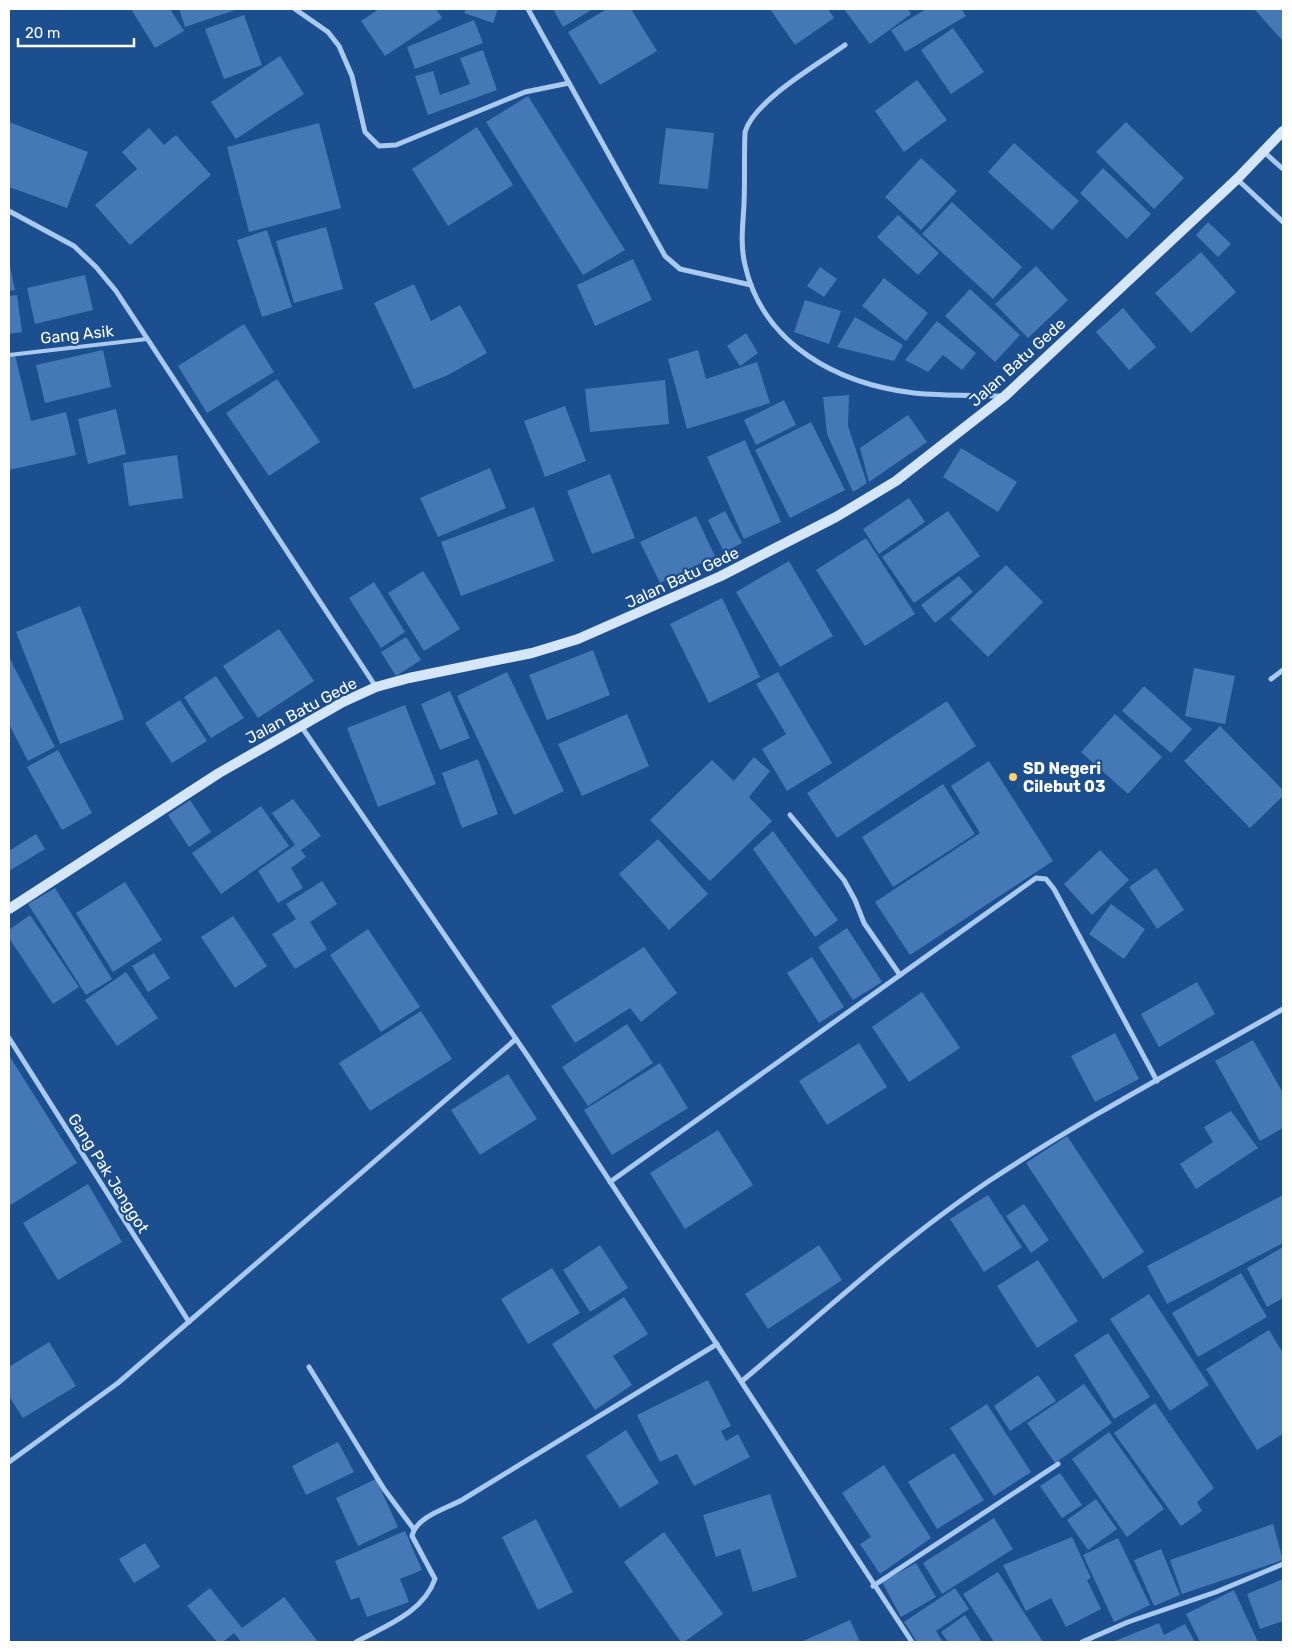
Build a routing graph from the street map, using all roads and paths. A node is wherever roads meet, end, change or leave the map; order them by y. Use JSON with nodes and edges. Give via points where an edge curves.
{"nodes":[{"id":1,"x":295,"y":9,"type":"edge"},
{"id":2,"x":528,"y":9,"type":"edge"},
{"id":3,"x":845,"y":45,"type":"dead end"},
{"id":4,"x":569,"y":83,"type":"junction"},
{"id":5,"x":1283,"y":131,"type":"edge"},
{"id":6,"x":1264,"y":152,"type":"junction"},
{"id":7,"x":1283,"y":169,"type":"edge"},
{"id":8,"x":1236,"y":179,"type":"junction"},
{"id":9,"x":9,"y":211,"type":"edge"},
{"id":10,"x":1283,"y":222,"type":"edge"},
{"id":11,"x":751,"y":285,"type":"junction"},
{"id":12,"x":147,"y":339,"type":"junction"},
{"id":13,"x":9,"y":355,"type":"edge"},
{"id":14,"x":1005,"y":396,"type":"junction"},
{"id":15,"x":1283,"y":670,"type":"edge"},
{"id":16,"x":1272,"y":679,"type":"dead end"},
{"id":17,"x":376,"y":687,"type":"junction"},
{"id":18,"x":301,"y":725,"type":"junction"},
{"id":19,"x":790,"y":815,"type":"dead end"},
{"id":20,"x":9,"y":909,"type":"edge"},
{"id":21,"x":900,"y":975,"type":"junction"},
{"id":22,"x":1283,"y":1009,"type":"edge"},
{"id":23,"x":9,"y":1038,"type":"edge"},
{"id":24,"x":516,"y":1039,"type":"junction"},
{"id":25,"x":1157,"y":1081,"type":"junction"},
{"id":26,"x":610,"y":1182,"type":"junction"},
{"id":27,"x":189,"y":1322,"type":"junction"},
{"id":28,"x":717,"y":1344,"type":"junction"},
{"id":29,"x":309,"y":1367,"type":"dead end"},
{"id":30,"x":742,"y":1381,"type":"junction"},
{"id":31,"x":9,"y":1462,"type":"edge"},
{"id":32,"x":1058,"y":1464,"type":"dead end"},
{"id":33,"x":413,"y":1528,"type":"junction"},
{"id":34,"x":1283,"y":1564,"type":"edge"},
{"id":35,"x":873,"y":1586,"type":"junction"},
{"id":36,"x":356,"y":1642,"type":"edge"},
{"id":37,"x":912,"y":1642,"type":"edge"},
{"id":38,"x":1082,"y":1642,"type":"edge"}],
"edges":[{"from":1,"to":4,"type":"street","via":[[328,32],[339,46],[352,76],[365,132],[379,146],[396,145],[525,92]]},
{"from":2,"to":4,"type":"street"},
{"from":3,"to":11,"type":"street","via":[[761,105],[748,122],[742,236]]},
{"from":4,"to":11,"type":"street","via":[[664,256],[680,268]]},
{"from":5,"to":6,"type":"street","name":"Jalan Batu Gede"},
{"from":6,"to":7,"type":"street"},
{"from":6,"to":8,"type":"street","name":"Jalan Batu Gede"},
{"from":8,"to":10,"type":"street"},
{"from":8,"to":14,"type":"street","name":"Jalan Batu Gede"},
{"from":9,"to":12,"type":"street","via":[[74,246],[96,266]]},
{"from":11,"to":14,"type":"street","via":[[766,318],[789,343],[815,362],[843,376],[915,393]]},
{"from":12,"to":13,"type":"lane","name":"Gang Asik"},
{"from":12,"to":17,"type":"street"},
{"from":14,"to":17,"type":"street","name":"Jalan Batu Gede","via":[[896,482],[721,576],[578,639],[532,653]]},
{"from":15,"to":16,"type":"street"},
{"from":17,"to":18,"type":"street","name":"Jalan Batu Gede"},
{"from":18,"to":20,"type":"street","name":"Jalan Batu Gede","via":[[123,834]]},
{"from":18,"to":24,"type":"street"},
{"from":19,"to":21,"type":"street","via":[[844,880],[864,923]]},
{"from":21,"to":25,"type":"street","via":[[1036,878],[1046,879]]},
{"from":21,"to":26,"type":"street"},
{"from":22,"to":25,"type":"street"},
{"from":23,"to":27,"type":"street","name":"Gang Pak Jenggot"},
{"from":24,"to":26,"type":"street"},
{"from":24,"to":27,"type":"street"},
{"from":25,"to":30,"type":"street","via":[[997,1176],[921,1230]]},
{"from":26,"to":28,"type":"street"},
{"from":27,"to":31,"type":"street","via":[[118,1383]]},
{"from":28,"to":30,"type":"street"},
{"from":28,"to":33,"type":"street"},
{"from":29,"to":33,"type":"street","via":[[384,1489]]},
{"from":30,"to":35,"type":"street"},
{"from":32,"to":35,"type":"street"},
{"from":33,"to":36,"type":"street","via":[[412,1536],[435,1579],[430,1592],[404,1616]]},
{"from":34,"to":38,"type":"street"},
{"from":35,"to":37,"type":"street"}]}
